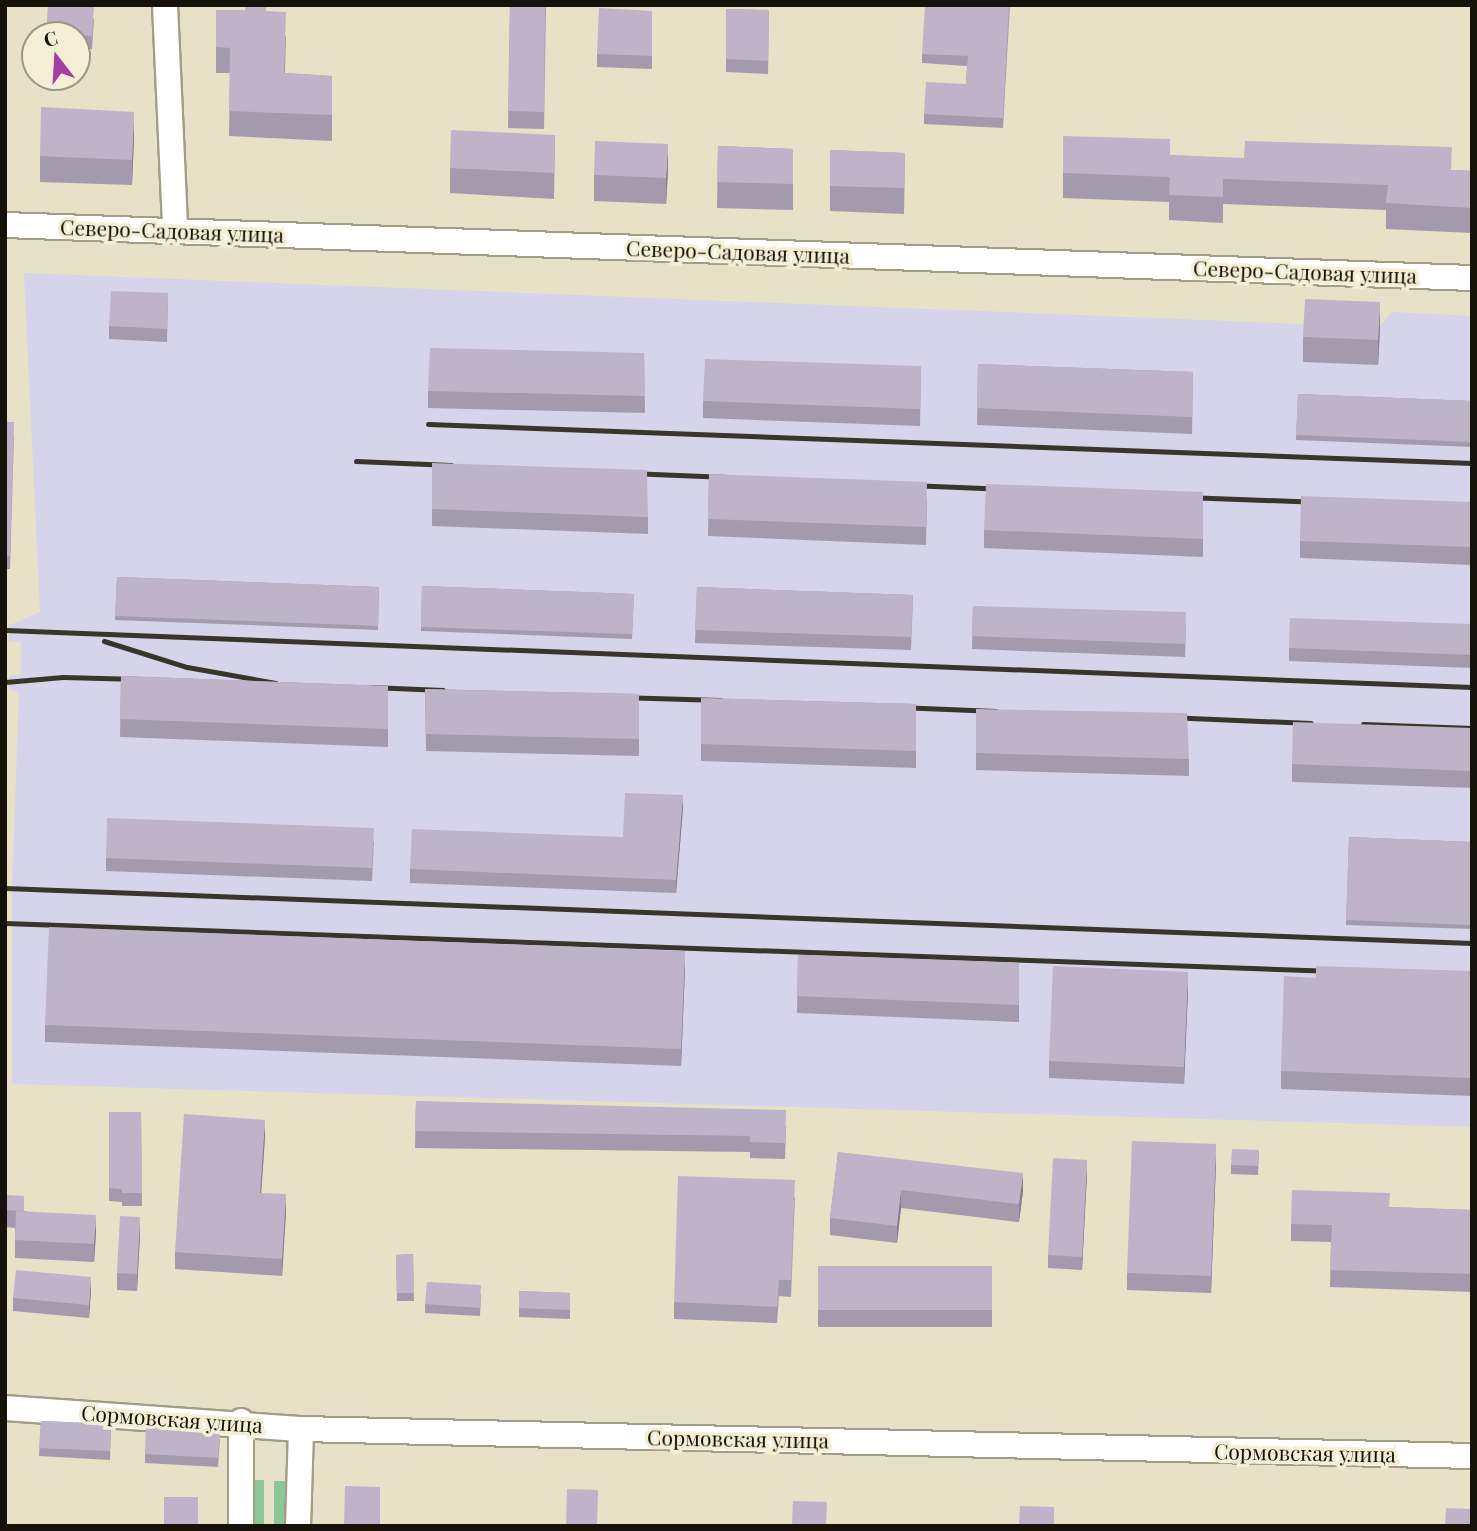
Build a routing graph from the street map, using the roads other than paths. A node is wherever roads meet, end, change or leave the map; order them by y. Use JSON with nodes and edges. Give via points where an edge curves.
{"nodes":[{"id":1,"x":165,"y":5,"type":"edge"},
{"id":2,"x":5,"y":225,"type":"edge"},
{"id":3,"x":175,"y":229,"type":"junction"},
{"id":4,"x":1472,"y":278,"type":"edge"},
{"id":5,"x":5,"y":1408,"type":"edge"},
{"id":6,"x":241,"y":1421,"type":"junction"},
{"id":7,"x":301,"y":1429,"type":"junction"},
{"id":8,"x":1472,"y":1456,"type":"edge"},
{"id":9,"x":241,"y":1526,"type":"edge"},
{"id":10,"x":298,"y":1526,"type":"edge"}],
"edges":[{"from":1,"to":3,"type":"street"},
{"from":2,"to":3,"type":"street","name":"Северо-Садовая улица"},
{"from":3,"to":4,"type":"street","name":"Северо-Садовая улица"},
{"from":5,"to":6,"type":"street","name":"Сормовская улица"},
{"from":6,"to":7,"type":"street","name":"Сормовская улица"},
{"from":6,"to":9,"type":"street"},
{"from":7,"to":8,"type":"street","name":"Сормовская улица"},
{"from":7,"to":10,"type":"street"}]}
